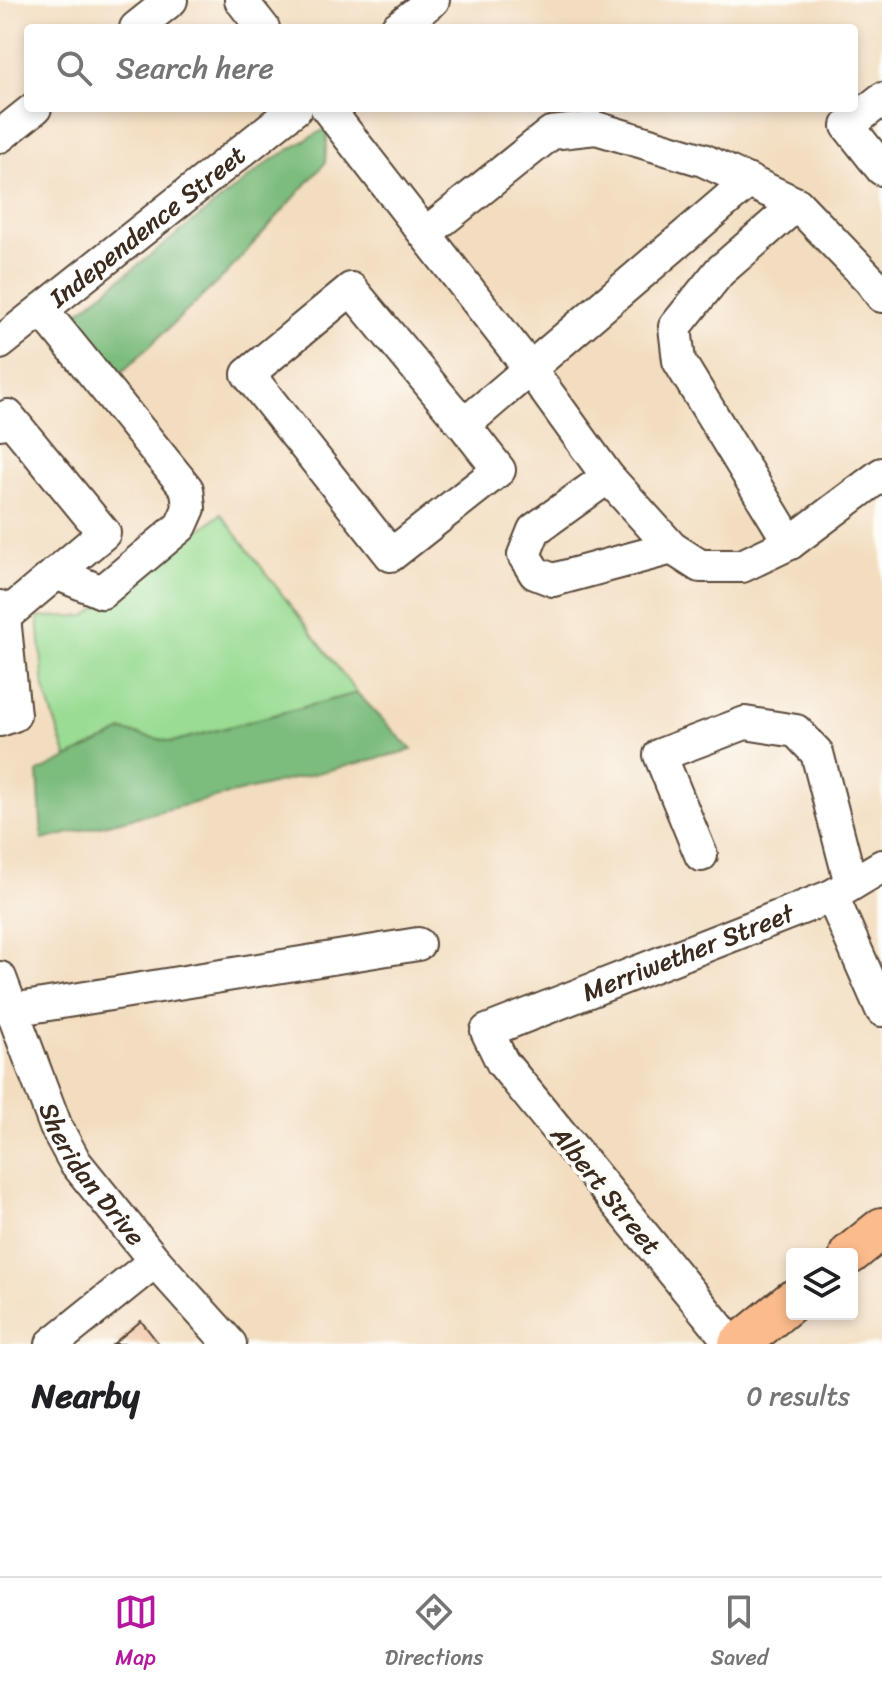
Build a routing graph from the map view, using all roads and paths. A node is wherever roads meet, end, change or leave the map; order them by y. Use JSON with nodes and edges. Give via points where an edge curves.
{"nodes":[{"id":1,"x":171,"y":0,"type":"edge"},
{"id":2,"x":241,"y":0,"type":"edge"},
{"id":3,"x":433,"y":0,"type":"edge"},
{"id":4,"x":141,"y":24,"type":"edge"},
{"id":5,"x":260,"y":24,"type":"edge"},
{"id":6,"x":402,"y":24,"type":"edge"},
{"id":7,"x":882,"y":99,"type":"edge"},
{"id":8,"x":30,"y":112,"type":"edge"},
{"id":9,"x":291,"y":112,"type":"edge"},
{"id":10,"x":330,"y":112,"type":"edge"},
{"id":11,"x":0,"y":136,"type":"edge"},
{"id":12,"x":882,"y":169,"type":"edge"},
{"id":13,"x":749,"y":181,"type":"junction"},
{"id":14,"x":797,"y":204,"type":"junction"},
{"id":15,"x":425,"y":234,"type":"junction"},
{"id":16,"x":882,"y":296,"type":"edge"},
{"id":17,"x":42,"y":310,"type":"junction"},
{"id":18,"x":0,"y":343,"type":"edge"},
{"id":19,"x":530,"y":369,"type":"junction"},
{"id":20,"x":3,"y":415,"type":"edge"},
{"id":21,"x":464,"y":425,"type":"junction"},
{"id":22,"x":882,"y":474,"type":"edge"},
{"id":23,"x":608,"y":477,"type":"junction"},
{"id":24,"x":790,"y":543,"type":"junction"},
{"id":25,"x":672,"y":548,"type":"junction"},
{"id":26,"x":56,"y":573,"type":"junction"},
{"id":27,"x":2,"y":612,"type":"edge"},
{"id":28,"x":0,"y":720,"type":"edge"},
{"id":29,"x":701,"y":855,"type":"dead end"},
{"id":30,"x":882,"y":866,"type":"edge"},
{"id":31,"x":841,"y":890,"type":"junction"},
{"id":32,"x":418,"y":944,"type":"dead end"},
{"id":33,"x":0,"y":978,"type":"edge"},
{"id":34,"x":12,"y":1010,"type":"junction"},
{"id":35,"x":882,"y":1010,"type":"edge"},
{"id":36,"x":487,"y":1031,"type":"joint"},
{"id":37,"x":882,"y":1228,"type":"edge"},
{"id":38,"x":857,"y":1248,"type":"edge"},
{"id":39,"x":155,"y":1261,"type":"junction"},
{"id":40,"x":786,"y":1306,"type":"edge"},
{"id":41,"x":52,"y":1344,"type":"edge"},
{"id":42,"x":230,"y":1344,"type":"edge"},
{"id":43,"x":732,"y":1344,"type":"edge"},
{"id":44,"x":739,"y":1344,"type":"edge"}],
"edges":[{"from":1,"to":4,"type":"street"},
{"from":2,"to":5,"type":"street"},
{"from":3,"to":6,"type":"street"},
{"from":7,"to":12,"type":"street","via":[[848,126]]},
{"from":8,"to":11,"type":"street"},
{"from":9,"to":17,"type":"street","name":"Independence Street"},
{"from":10,"to":15,"type":"street"},
{"from":13,"to":14,"type":"street"},
{"from":13,"to":15,"type":"street","via":[[703,160],[596,128],[551,133]]},
{"from":13,"to":19,"type":"street"},
{"from":14,"to":16,"type":"street"},
{"from":14,"to":24,"type":"street","via":[[719,272],[675,327],[679,361]]},
{"from":15,"to":19,"type":"street"},
{"from":17,"to":18,"type":"street","name":"Independence Street"},
{"from":17,"to":26,"type":"street","via":[[187,489],[189,508],[181,526],[102,592]]},
{"from":19,"to":21,"type":"street"},
{"from":19,"to":23,"type":"street"},
{"from":20,"to":26,"type":"street","via":[[104,533]]},
{"from":21,"to":21,"type":"street","via":[[351,289],[248,374],[391,555],[499,470]]},
{"from":22,"to":24,"type":"street"},
{"from":23,"to":25,"type":"street"},
{"from":23,"to":25,"type":"street","via":[[534,530],[524,555],[535,573],[553,580]]},
{"from":24,"to":25,"type":"street","via":[[742,566],[700,566]]},
{"from":26,"to":27,"type":"street"},
{"from":27,"to":28,"type":"street","via":[[14,715]]},
{"from":29,"to":31,"type":"street","via":[[660,755],[745,723],[796,731],[817,753]]},
{"from":30,"to":31,"type":"street","name":"Merriwether Street"},
{"from":31,"to":35,"type":"street"},
{"from":31,"to":36,"type":"street","name":"Merriwether Street"},
{"from":32,"to":34,"type":"street"},
{"from":33,"to":34,"type":"street","name":"Sheridan Drive"},
{"from":34,"to":39,"type":"street","name":"Sheridan Drive","via":[[56,1127],[75,1162]]},
{"from":36,"to":43,"type":"street","name":"Albert Street","via":[[502,1062]]},
{"from":37,"to":38,"type":"main road"},
{"from":39,"to":41,"type":"street"},
{"from":39,"to":42,"type":"street","name":"Sheridan Drive"},
{"from":40,"to":44,"type":"main road"}]}
